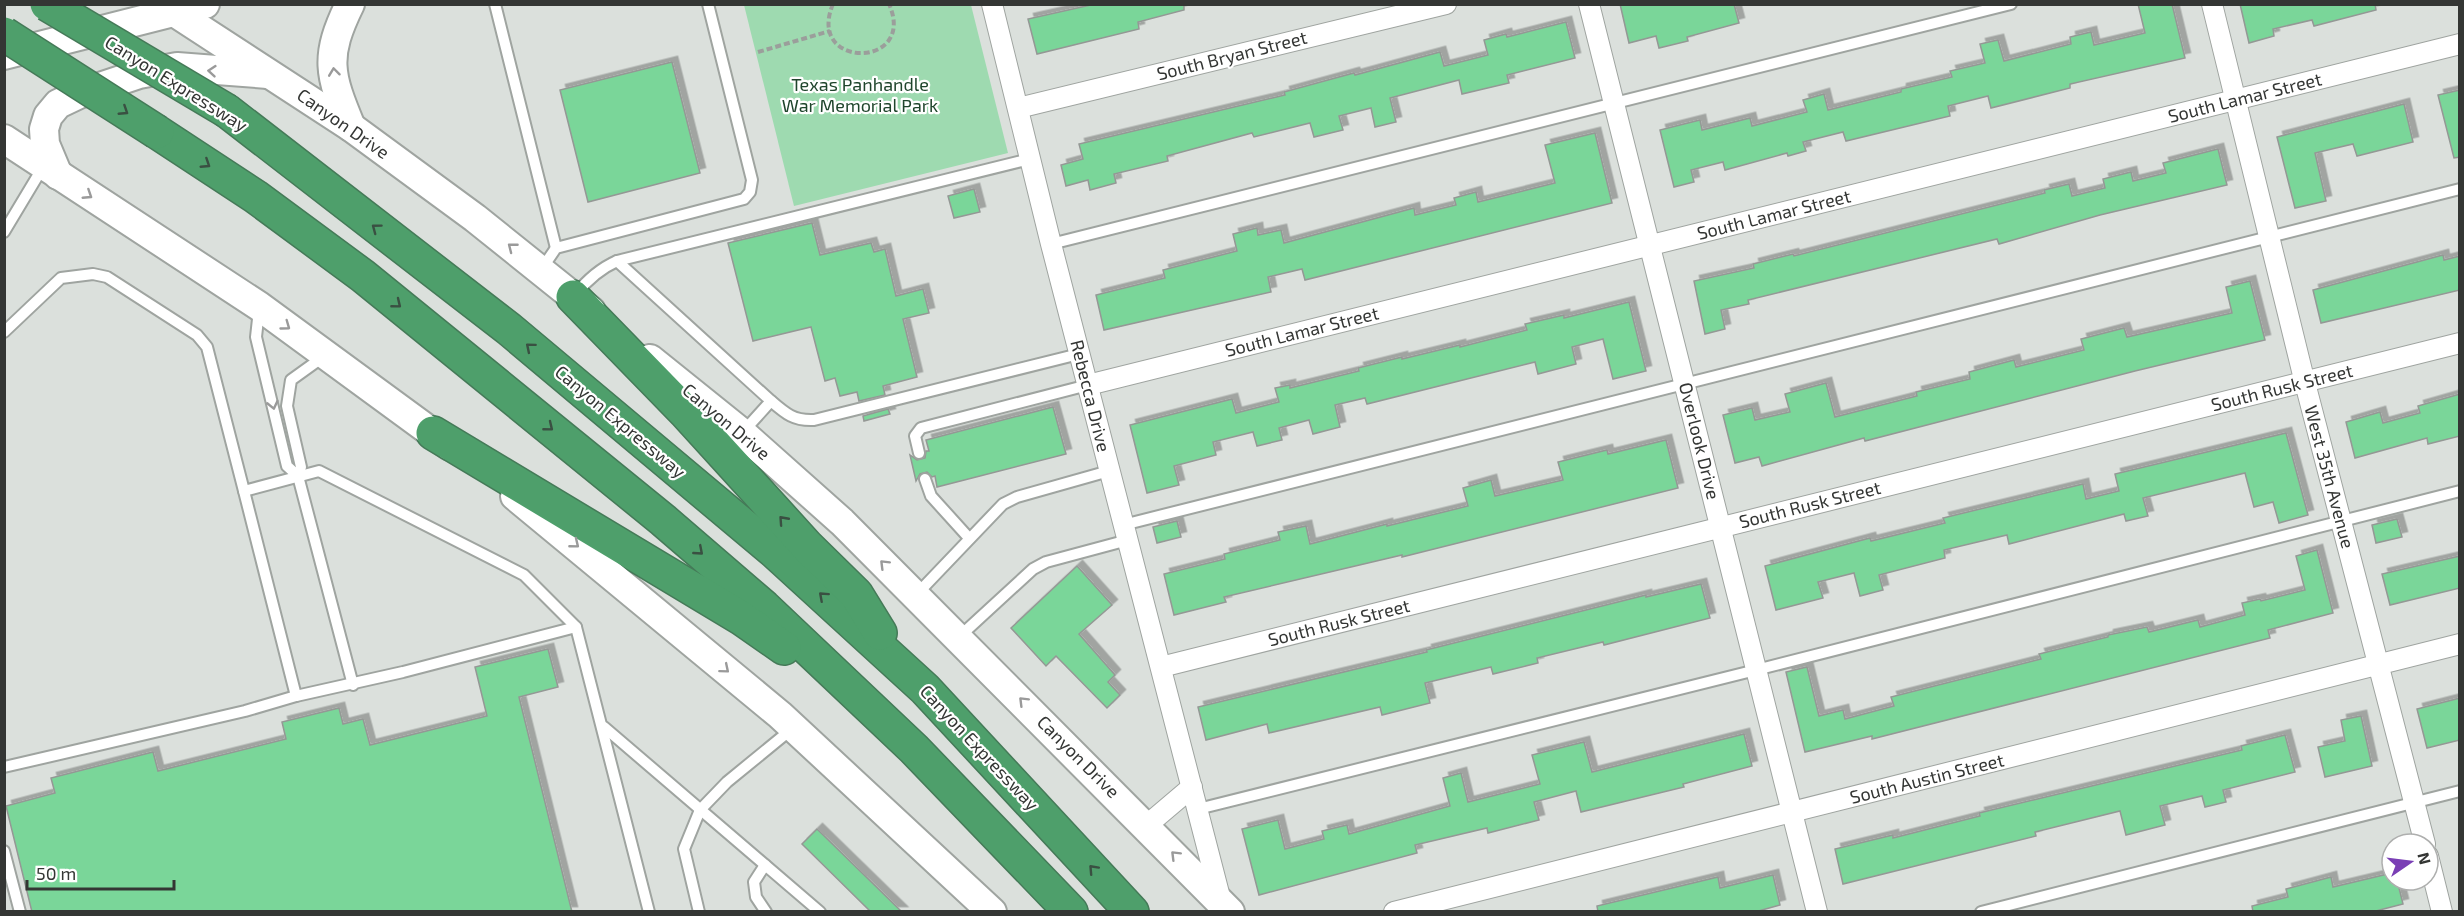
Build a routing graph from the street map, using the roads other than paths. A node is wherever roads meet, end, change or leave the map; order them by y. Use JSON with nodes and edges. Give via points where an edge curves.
{"nodes":[{"id":1,"x":47,"y":4,"type":"edge"},
{"id":2,"x":205,"y":4,"type":"edge"},
{"id":3,"x":350,"y":4,"type":"edge"},
{"id":4,"x":495,"y":4,"type":"edge"},
{"id":5,"x":708,"y":4,"type":"edge"},
{"id":6,"x":992,"y":4,"type":"edge"},
{"id":7,"x":1446,"y":4,"type":"edge"},
{"id":8,"x":1589,"y":4,"type":"edge"},
{"id":9,"x":2011,"y":4,"type":"edge"},
{"id":10,"x":2212,"y":4,"type":"edge"},
{"id":11,"x":168,"y":8,"type":"edge"},
{"id":12,"x":4,"y":34,"type":"edge"},
{"id":13,"x":2460,"y":44,"type":"edge"},
{"id":14,"x":4,"y":55,"type":"edge"},
{"id":15,"x":271,"y":74,"type":"junction"},
{"id":16,"x":2236,"y":101,"type":"junction"},
{"id":17,"x":1614,"y":103,"type":"junction"},
{"id":18,"x":1018,"y":108,"type":"junction"},
{"id":19,"x":351,"y":127,"type":"junction"},
{"id":20,"x":4,"y":139,"type":"edge"},
{"id":21,"x":1030,"y":159,"type":"junction"},
{"id":22,"x":51,"y":171,"type":"junction"},
{"id":23,"x":2460,"y":189,"type":"edge"},
{"id":24,"x":4,"y":232,"type":"edge"},
{"id":25,"x":2269,"y":237,"type":"junction"},
{"id":26,"x":1051,"y":244,"type":"junction"},
{"id":27,"x":1650,"y":245,"type":"junction"},
{"id":28,"x":548,"y":259,"type":"junction"},
{"id":29,"x":617,"y":261,"type":"junction"},
{"id":30,"x":573,"y":297,"type":"junction"},
{"id":31,"x":259,"y":306,"type":"junction"},
{"id":32,"x":4,"y":332,"type":"edge"},
{"id":33,"x":2460,"y":343,"type":"edge"},
{"id":34,"x":1079,"y":354,"type":"junction"},
{"id":35,"x":326,"y":355,"type":"junction"},
{"id":36,"x":2305,"y":382,"type":"junction"},
{"id":37,"x":1685,"y":384,"type":"junction"},
{"id":38,"x":1088,"y":386,"type":"junction"},
{"id":39,"x":771,"y":401,"type":"junction"},
{"id":40,"x":433,"y":433,"type":"junction"},
{"id":41,"x":742,"y":433,"type":"junction"},
{"id":42,"x":918,"y":453,"type":"dead end"},
{"id":43,"x":1109,"y":471,"type":"junction"},
{"id":44,"x":298,"y":476,"type":"junction"},
{"id":45,"x":925,"y":479,"type":"dead end"},
{"id":46,"x":244,"y":491,"type":"junction"},
{"id":47,"x":2460,"y":491,"type":"edge"},
{"id":48,"x":2340,"y":520,"type":"junction"},
{"id":49,"x":1720,"y":528,"type":"junction"},
{"id":50,"x":1125,"y":532,"type":"junction"},
{"id":51,"x":969,"y":538,"type":"junction"},
{"id":52,"x":916,"y":595,"type":"junction"},
{"id":53,"x":576,"y":627,"type":"junction"},
{"id":54,"x":959,"y":637,"type":"junction"},
{"id":55,"x":2460,"y":644,"type":"edge"},
{"id":56,"x":898,"y":663,"type":"junction"},
{"id":57,"x":2379,"y":664,"type":"junction"},
{"id":58,"x":1161,"y":667,"type":"junction"},
{"id":59,"x":1756,"y":670,"type":"junction"},
{"id":60,"x":353,"y":685,"type":"junction"},
{"id":61,"x":296,"y":696,"type":"junction"},
{"id":62,"x":874,"y":710,"type":"junction"},
{"id":63,"x":603,"y":727,"type":"junction"},
{"id":64,"x":794,"y":727,"type":"junction"},
{"id":65,"x":4,"y":767,"type":"edge"},
{"id":66,"x":1192,"y":787,"type":"junction"},
{"id":67,"x":2460,"y":791,"type":"edge"},
{"id":68,"x":2414,"y":802,"type":"junction"},
{"id":69,"x":1198,"y":809,"type":"junction"},
{"id":70,"x":700,"y":810,"type":"junction"},
{"id":71,"x":1792,"y":813,"type":"junction"},
{"id":72,"x":1146,"y":826,"type":"junction"},
{"id":73,"x":2422,"y":832,"type":"edge"},
{"id":74,"x":4,"y":851,"type":"edge"},
{"id":75,"x":765,"y":865,"type":"junction"},
{"id":76,"x":2437,"y":892,"type":"edge"},
{"id":77,"x":1226,"y":906,"type":"edge"},
{"id":78,"x":20,"y":912,"type":"edge"},
{"id":79,"x":649,"y":912,"type":"edge"},
{"id":80,"x":699,"y":912,"type":"edge"},
{"id":81,"x":766,"y":912,"type":"edge"},
{"id":82,"x":820,"y":912,"type":"edge"},
{"id":83,"x":992,"y":912,"type":"edge"},
{"id":84,"x":1071,"y":912,"type":"edge"},
{"id":85,"x":1132,"y":912,"type":"edge"},
{"id":86,"x":1394,"y":912,"type":"edge"},
{"id":87,"x":1817,"y":912,"type":"edge"},
{"id":88,"x":1981,"y":912,"type":"edge"},
{"id":89,"x":2442,"y":912,"type":"edge"}],
"edges":[{"from":56,"to":1,"type":"highway","name":"Canyon Expressway","one_way":true,"bridge":true,"via":[[775,552],[509,329],[227,111]]},
{"from":2,"to":11,"type":"main road"},
{"from":19,"to":3,"type":"main road","one_way":true,"via":[[336,90],[331,53]]},
{"from":4,"to":28,"type":"lane"},
{"from":5,"to":28,"type":"lane","via":[[752,180],[750,192],[744,199]]},
{"from":6,"to":18,"type":"street","name":"Rebecca Drive"},
{"from":7,"to":18,"type":"street","name":"South Bryan Street"},
{"from":8,"to":17,"type":"street","name":"Overlook Drive"},
{"from":9,"to":17,"type":"lane"},
{"from":10,"to":16,"type":"street","name":"West 35th Avenue"},
{"from":11,"to":14,"type":"main road"},
{"from":11,"to":15,"type":"main road","name":"Canyon Drive"},
{"from":12,"to":62,"type":"highway","one_way":true,"bridge":true,"via":[[256,197],[372,283],[663,520]]},
{"from":13,"to":16,"type":"street","name":"South Lamar Street"},
{"from":15,"to":19,"type":"main road","name":"Canyon Drive"},
{"from":15,"to":22,"type":"main road","one_way":true,"via":[[177,67],[139,74],[79,94],[58,104],[48,116],[44,129]]},
{"from":16,"to":25,"type":"street","name":"West 35th Avenue"},
{"from":16,"to":27,"type":"street","name":"South Lamar Street"},
{"from":17,"to":26,"type":"lane"},
{"from":17,"to":27,"type":"street","name":"Overlook Drive"},
{"from":18,"to":21,"type":"street","name":"Rebecca Drive"},
{"from":28,"to":19,"type":"main road","name":"Canyon Drive","one_way":true,"via":[[475,218]]},
{"from":20,"to":22,"type":"main road"},
{"from":21,"to":26,"type":"street","name":"Rebecca Drive"},
{"from":21,"to":29,"type":"lane"},
{"from":22,"to":24,"type":"lane"},
{"from":22,"to":31,"type":"main road","one_way":true},
{"from":23,"to":25,"type":"lane"},
{"from":25,"to":36,"type":"street","name":"West 35th Avenue"},
{"from":25,"to":37,"type":"lane"},
{"from":26,"to":34,"type":"street","name":"Rebecca Drive"},
{"from":27,"to":37,"type":"street","name":"Overlook Drive"},
{"from":27,"to":38,"type":"street","name":"South Lamar Street"},
{"from":28,"to":30,"type":"main road","name":"Canyon Drive"},
{"from":29,"to":30,"type":"lane","via":[[587,280]]},
{"from":29,"to":39,"type":"lane"},
{"from":30,"to":41,"type":"main road","name":"Canyon Drive"},
{"from":56,"to":30,"type":"highway","one_way":true,"via":[[856,594]]},
{"from":31,"to":35,"type":"main road","one_way":true},
{"from":31,"to":44,"type":"lane","one_way":true,"via":[[256,337],[287,465]]},
{"from":32,"to":46,"type":"lane","via":[[61,278],[93,274],[107,277],[197,335],[207,347]]},
{"from":33,"to":36,"type":"street","name":"South Rusk Street"},
{"from":34,"to":38,"type":"street","name":"Rebecca Drive"},
{"from":34,"to":39,"type":"lane","via":[[814,420],[801,421],[789,416]]},
{"from":35,"to":40,"type":"main road"},
{"from":35,"to":44,"type":"lane","via":[[291,380],[287,406],[301,467]]},
{"from":36,"to":48,"type":"street","name":"West 35th Avenue"},
{"from":36,"to":49,"type":"street","name":"South Rusk Street"},
{"from":37,"to":49,"type":"street","name":"Overlook Drive"},
{"from":37,"to":50,"type":"lane"},
{"from":38,"to":42,"type":"lane","via":[[921,428],[915,436]]},
{"from":38,"to":43,"type":"street","name":"Rebecca Drive"},
{"from":39,"to":41,"type":"lane"},
{"from":40,"to":62,"type":"highway","via":[[741,618]]},
{"from":40,"to":64,"type":"main road","one_way":true,"via":[[544,519]]},
{"from":52,"to":41,"type":"main road","name":"Canyon Drive","one_way":true,"via":[[842,522]]},
{"from":43,"to":50,"type":"street","name":"Rebecca Drive"},
{"from":43,"to":51,"type":"lane","via":[[1017,497],[1003,504]]},
{"from":44,"to":46,"type":"lane"},
{"from":44,"to":53,"type":"lane","via":[[319,471],[524,574]]},
{"from":44,"to":60,"type":"lane"},
{"from":45,"to":51,"type":"lane","via":[[931,496]]},
{"from":46,"to":61,"type":"lane"},
{"from":47,"to":48,"type":"lane"},
{"from":48,"to":57,"type":"street","name":"West 35th Avenue"},
{"from":48,"to":59,"type":"lane"},
{"from":49,"to":58,"type":"street","name":"South Rusk Street"},
{"from":49,"to":59,"type":"street","name":"Overlook Drive"},
{"from":50,"to":54,"type":"lane","via":[[1033,569]]},
{"from":50,"to":58,"type":"street","name":"Rebecca Drive"},
{"from":51,"to":52,"type":"lane"},
{"from":52,"to":54,"type":"main road","name":"Canyon Drive"},
{"from":53,"to":60,"type":"lane"},
{"from":53,"to":63,"type":"lane"},
{"from":72,"to":54,"type":"main road","name":"Canyon Drive","one_way":true},
{"from":55,"to":57,"type":"street","name":"South Austin Street"},
{"from":85,"to":56,"type":"highway","name":"Canyon Expressway","one_way":true},
{"from":57,"to":68,"type":"street","name":"West 35th Avenue"},
{"from":57,"to":71,"type":"street","name":"South Austin Street"},
{"from":58,"to":66,"type":"street","name":"Rebecca Drive"},
{"from":59,"to":69,"type":"lane"},
{"from":59,"to":71,"type":"street","name":"Overlook Drive"},
{"from":60,"to":61,"type":"lane"},
{"from":61,"to":65,"type":"lane"},
{"from":62,"to":84,"type":"highway"},
{"from":63,"to":70,"type":"lane"},
{"from":63,"to":79,"type":"lane"},
{"from":64,"to":70,"type":"lane","via":[[727,782]]},
{"from":64,"to":83,"type":"main road"},
{"from":66,"to":69,"type":"street","name":"Rebecca Drive"},
{"from":66,"to":72,"type":"street"},
{"from":67,"to":68,"type":"lane"},
{"from":68,"to":73,"type":"street","name":"West 35th Avenue"},
{"from":68,"to":88,"type":"lane"},
{"from":69,"to":77,"type":"street","name":"Rebecca Drive"},
{"from":70,"to":75,"type":"lane"},
{"from":70,"to":80,"type":"lane","via":[[684,849]]},
{"from":71,"to":86,"type":"street","name":"South Austin Street"},
{"from":71,"to":87,"type":"street","name":"Overlook Drive"},
{"from":77,"to":72,"type":"main road","name":"Canyon Drive","one_way":true},
{"from":74,"to":78,"type":"lane"},
{"from":75,"to":81,"type":"lane","via":[[754,882],[756,897]]},
{"from":75,"to":82,"type":"lane"},
{"from":76,"to":89,"type":"street"}]}
